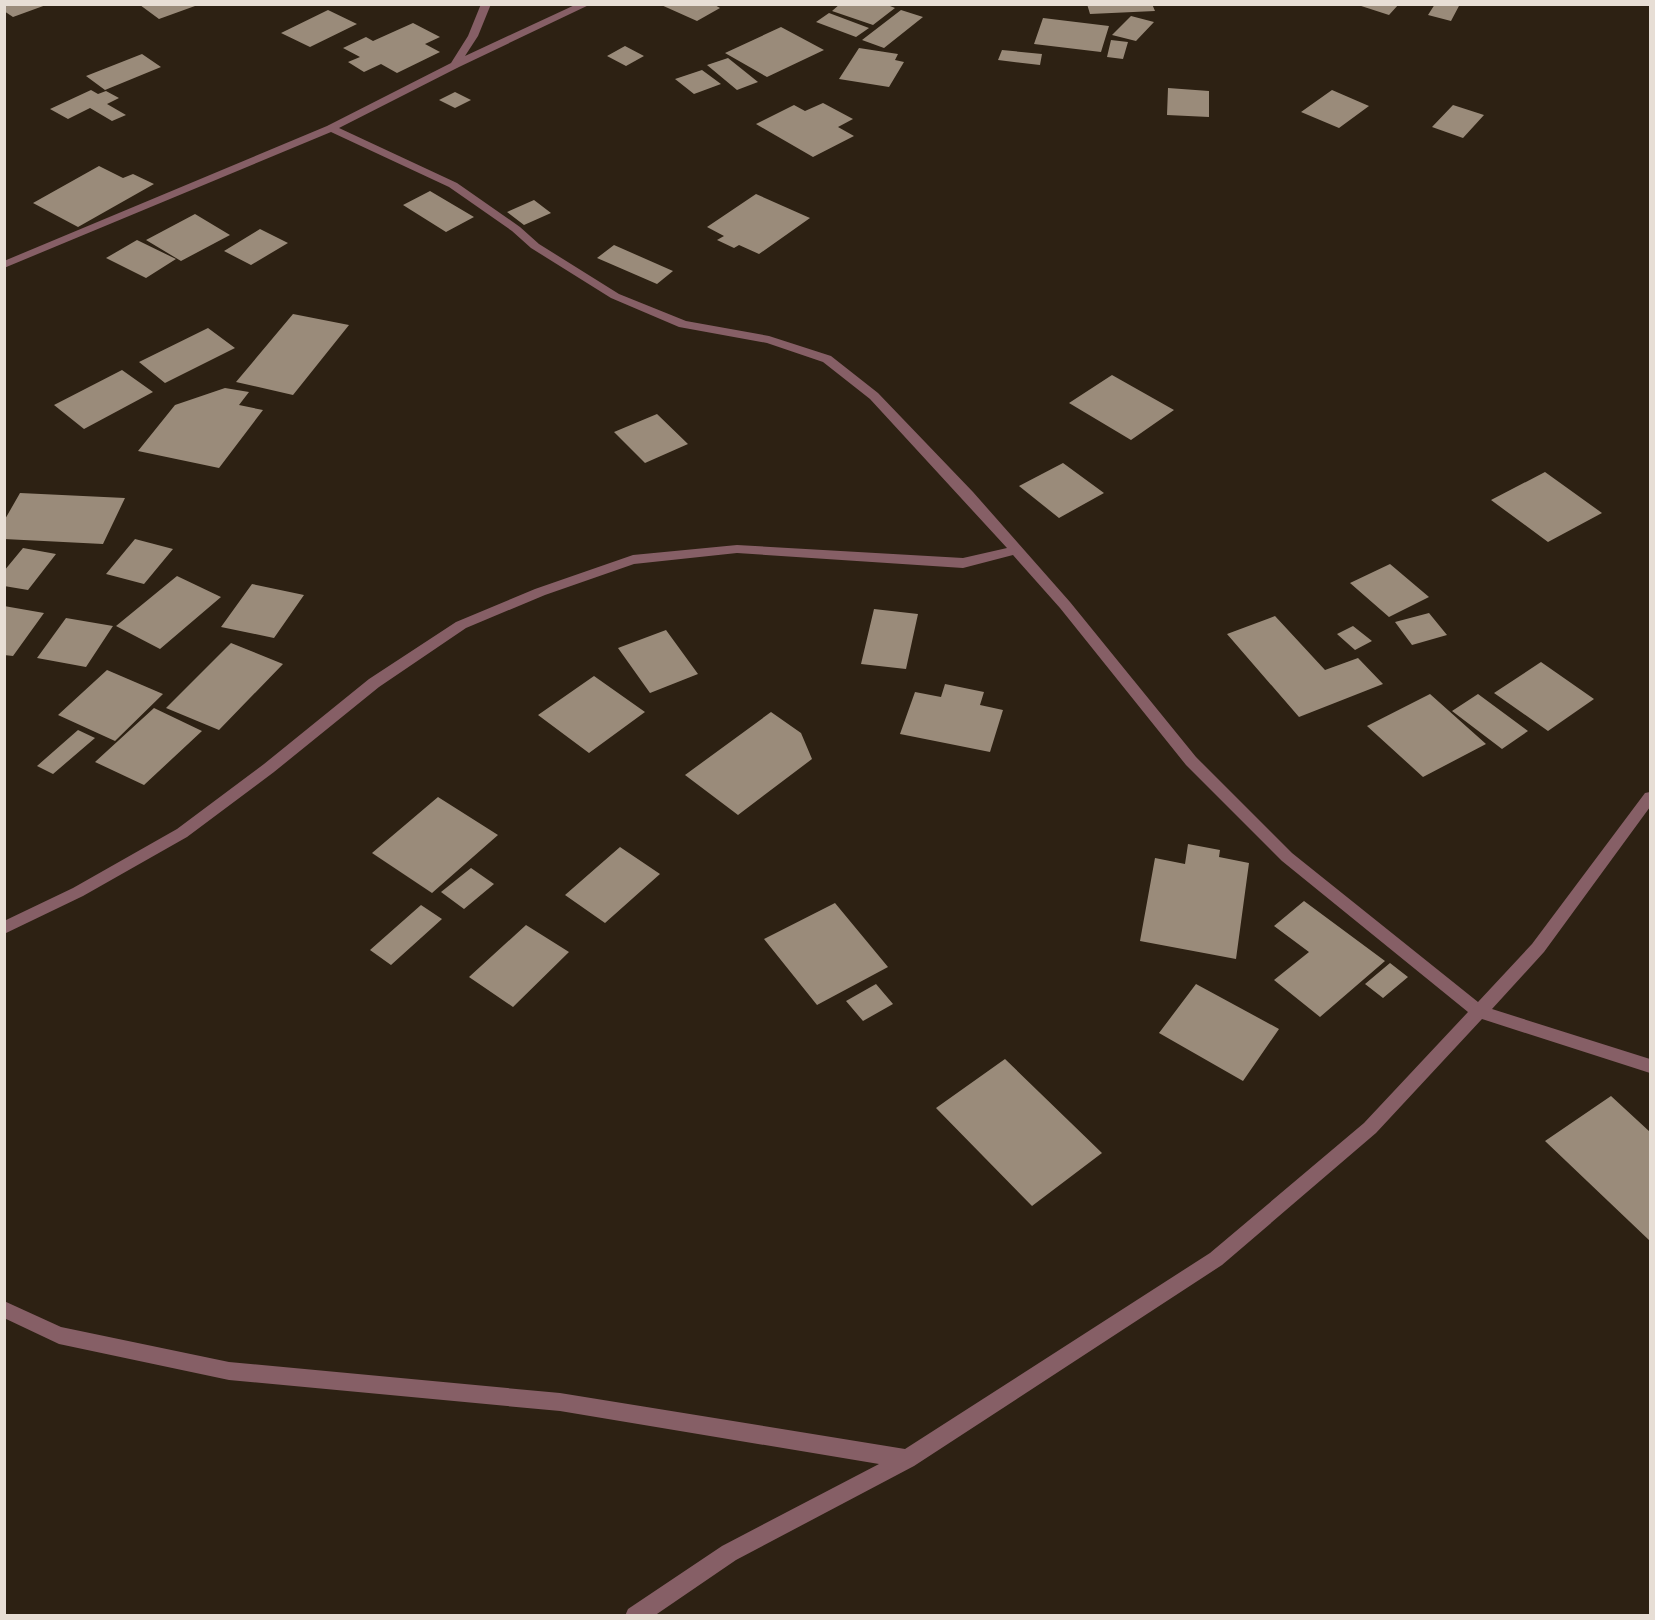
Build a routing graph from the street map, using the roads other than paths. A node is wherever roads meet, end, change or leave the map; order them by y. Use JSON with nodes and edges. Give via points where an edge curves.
{"nodes":[{"id":1,"x":486,"y":4,"type":"edge"},
{"id":2,"x":586,"y":4,"type":"edge"},
{"id":3,"x":455,"y":65,"type":"junction"},
{"id":4,"x":331,"y":128,"type":"junction"},
{"id":5,"x":4,"y":265,"type":"edge"},
{"id":6,"x":1016,"y":550,"type":"junction"},
{"id":7,"x":1650,"y":797,"type":"edge"},
{"id":8,"x":4,"y":928,"type":"edge"},
{"id":9,"x":1479,"y":1011,"type":"junction"},
{"id":10,"x":1650,"y":1066,"type":"edge"},
{"id":11,"x":4,"y":1309,"type":"edge"},
{"id":12,"x":907,"y":1459,"type":"junction"},
{"id":13,"x":635,"y":1616,"type":"edge"}],
"edges":[{"from":1,"to":3,"type":"street"},
{"from":2,"to":3,"type":"street"},
{"from":3,"to":4,"type":"street"},
{"from":4,"to":5,"type":"street"},
{"from":4,"to":6,"type":"street","via":[[453,185],[535,246],[615,296],[684,324],[769,340],[827,359],[874,396]]},
{"from":6,"to":8,"type":"street","via":[[963,563],[737,549],[633,560],[540,592],[461,625],[374,683],[182,833],[78,892]]},
{"from":6,"to":9,"type":"street","via":[[1191,761],[1287,858]]},
{"from":7,"to":9,"type":"street","via":[[1538,948]]},
{"from":9,"to":10,"type":"street"},
{"from":9,"to":12,"type":"street","via":[[1370,1128],[1216,1259]]},
{"from":11,"to":12,"type":"street","via":[[59,1335],[229,1371],[560,1402]]},
{"from":12,"to":13,"type":"street","via":[[729,1553]]}]}
